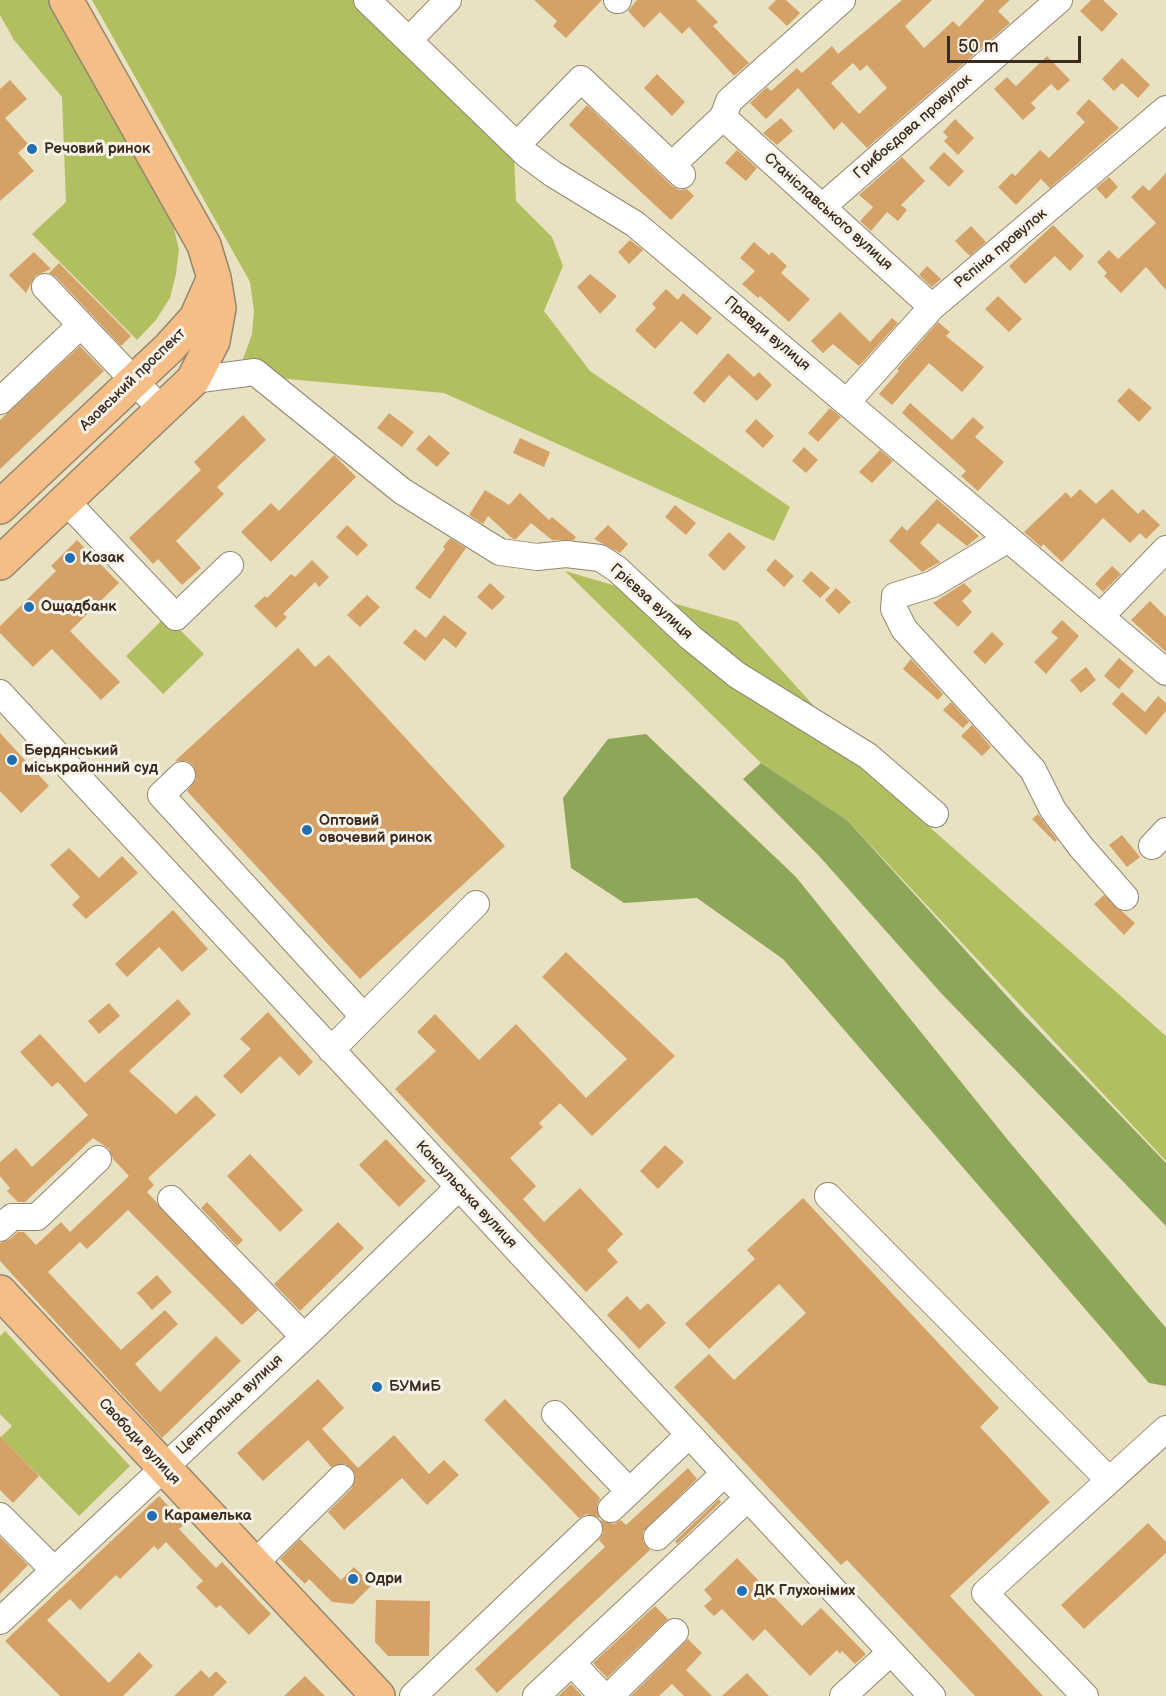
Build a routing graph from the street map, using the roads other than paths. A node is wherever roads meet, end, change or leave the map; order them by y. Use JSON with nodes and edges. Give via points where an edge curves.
{"nodes":[{"id":1,"x":66,"y":0,"type":"edge"},
{"id":2,"x":367,"y":0,"type":"edge"},
{"id":3,"x":448,"y":0,"type":"edge"},
{"id":4,"x":842,"y":0,"type":"edge"},
{"id":5,"x":1059,"y":0,"type":"edge"},
{"id":6,"x":409,"y":40,"type":"junction"},
{"id":7,"x":723,"y":117,"type":"junction"},
{"id":8,"x":1163,"y":117,"type":"edge"},
{"id":9,"x":517,"y":145,"type":"junction"},
{"id":10,"x":822,"y":207,"type":"junction"},
{"id":11,"x":214,"y":278,"type":"junction"},
{"id":12,"x":45,"y":287,"type":"dead end"},
{"id":13,"x":932,"y":308,"type":"junction"},
{"id":14,"x":81,"y":325,"type":"junction"},
{"id":15,"x":193,"y":380,"type":"junction"},
{"id":16,"x":134,"y":381,"type":"junction"},
{"id":17,"x":0,"y":401,"type":"edge"},
{"id":18,"x":847,"y":402,"type":"junction"},
{"id":19,"x":162,"y":411,"type":"junction"},
{"id":20,"x":66,"y":501,"type":"junction"},
{"id":21,"x":0,"y":507,"type":"edge"},
{"id":22,"x":1008,"y":539,"type":"junction"},
{"id":23,"x":1166,"y":549,"type":"edge"},
{"id":24,"x":0,"y":563,"type":"edge"},
{"id":25,"x":230,"y":565,"type":"dead end"},
{"id":26,"x":1101,"y":616,"type":"junction"},
{"id":27,"x":1166,"y":672,"type":"edge"},
{"id":28,"x":0,"y":693,"type":"edge"},
{"id":29,"x":182,"y":775,"type":"dead end"},
{"id":30,"x":935,"y":814,"type":"dead end"},
{"id":31,"x":1125,"y":897,"type":"dead end"},
{"id":32,"x":476,"y":904,"type":"dead end"},
{"id":33,"x":364,"y":1017,"type":"junction"},
{"id":34,"x":331,"y":1050,"type":"junction"},
{"id":35,"x":98,"y":1159,"type":"dead end"},
{"id":36,"x":459,"y":1187,"type":"junction"},
{"id":37,"x":828,"y":1196,"type":"dead end"},
{"id":38,"x":171,"y":1199,"type":"dead end"},
{"id":39,"x":0,"y":1228,"type":"edge"},
{"id":40,"x":0,"y":1292,"type":"edge"},
{"id":41,"x":303,"y":1337,"type":"junction"},
{"id":42,"x":555,"y":1414,"type":"dead end"},
{"id":43,"x":1166,"y":1429,"type":"edge"},
{"id":44,"x":689,"y":1435,"type":"junction"},
{"id":45,"x":162,"y":1467,"type":"junction"},
{"id":46,"x":725,"y":1473,"type":"junction"},
{"id":47,"x":341,"y":1478,"type":"dead end"},
{"id":48,"x":1109,"y":1480,"type":"junction"},
{"id":49,"x":629,"y":1491,"type":"junction"},
{"id":50,"x":748,"y":1498,"type":"junction"},
{"id":51,"x":611,"y":1509,"type":"dead end"},
{"id":52,"x":0,"y":1516,"type":"edge"},
{"id":53,"x":589,"y":1529,"type":"dead end"},
{"id":54,"x":657,"y":1537,"type":"dead end"},
{"id":55,"x":254,"y":1564,"type":"junction"},
{"id":56,"x":54,"y":1570,"type":"junction"},
{"id":57,"x":0,"y":1622,"type":"edge"},
{"id":58,"x":675,"y":1632,"type":"dead end"},
{"id":59,"x":891,"y":1652,"type":"junction"},
{"id":60,"x":572,"y":1663,"type":"junction"},
{"id":61,"x":378,"y":1696,"type":"edge"},
{"id":62,"x":413,"y":1696,"type":"edge"},
{"id":63,"x":536,"y":1696,"type":"edge"},
{"id":64,"x":603,"y":1696,"type":"edge"},
{"id":65,"x":610,"y":1696,"type":"edge"},
{"id":66,"x":843,"y":1696,"type":"edge"},
{"id":67,"x":932,"y":1696,"type":"edge"},
{"id":68,"x":1085,"y":1696,"type":"edge"}],
"edges":[{"from":1,"to":11,"type":"main road","via":[[204,245]]},
{"from":2,"to":6,"type":"street","name":"Правди вулиця"},
{"from":3,"to":6,"type":"street"},
{"from":4,"to":7,"type":"street","via":[[729,101]]},
{"from":5,"to":10,"type":"street","name":"Грибоєдова провулок"},
{"from":6,"to":9,"type":"street","name":"Правди вулиця"},
{"from":7,"to":9,"type":"street","via":[[677,170],[581,79]]},
{"from":7,"to":10,"type":"street","name":"Станіславського вулиця"},
{"from":8,"to":13,"type":"street","name":"Рєпіна провулок"},
{"from":9,"to":18,"type":"street","name":"Правди вулиця","via":[[553,174],[635,224]]},
{"from":10,"to":13,"type":"street","name":"Станіславського вулиця"},
{"from":11,"to":15,"type":"main road","name":"Азовський проспект","via":[[219,308],[213,341]]},
{"from":11,"to":16,"type":"main road","name":"Азовський проспект","via":[[196,318]]},
{"from":12,"to":14,"type":"street"},
{"from":13,"to":18,"type":"street","name":"Рєпіна провулок"},
{"from":14,"to":16,"type":"street"},
{"from":14,"to":17,"type":"street"},
{"from":15,"to":19,"type":"main road","name":"Азовський проспект"},
{"from":15,"to":30,"type":"street","name":"Грієвза вулиця","via":[[255,372],[402,491],[501,552],[600,558],[737,675],[868,756]]},
{"from":16,"to":19,"type":"street"},
{"from":16,"to":21,"type":"main road","name":"Азовський проспект"},
{"from":18,"to":22,"type":"street","name":"Правди вулиця"},
{"from":19,"to":20,"type":"main road","name":"Азовський проспект"},
{"from":20,"to":24,"type":"main road","name":"Азовський проспект"},
{"from":20,"to":25,"type":"street","via":[[176,616]]},
{"from":22,"to":26,"type":"street","name":"Правди вулиця"},
{"from":22,"to":31,"type":"street","via":[[933,584],[895,596],[894,609],[904,629],[1033,770],[1053,810]]},
{"from":23,"to":26,"type":"street"},
{"from":26,"to":27,"type":"street","name":"Правди вулиця"},
{"from":28,"to":34,"type":"street","name":"Консульська вулиця"},
{"from":29,"to":33,"type":"street","via":[[161,795]]},
{"from":32,"to":33,"type":"street"},
{"from":33,"to":34,"type":"street"},
{"from":34,"to":36,"type":"street","name":"Консульська вулиця"},
{"from":35,"to":39,"type":"street","via":[[37,1216],[12,1217]]},
{"from":36,"to":41,"type":"street","name":"Центральна вулиця"},
{"from":36,"to":44,"type":"street","name":"Консульська вулиця"},
{"from":37,"to":48,"type":"street"},
{"from":38,"to":41,"type":"street"},
{"from":40,"to":45,"type":"main road","name":"Свободи вулиця"},
{"from":41,"to":45,"type":"street","name":"Центральна вулиця"},
{"from":42,"to":49,"type":"street"},
{"from":43,"to":48,"type":"street"},
{"from":44,"to":46,"type":"street","name":"Консульська вулиця"},
{"from":44,"to":49,"type":"street"},
{"from":45,"to":55,"type":"main road","name":"Свободи вулиця"},
{"from":45,"to":56,"type":"street","name":"Центральна вулиця"},
{"from":46,"to":50,"type":"street","name":"Консульська вулиця"},
{"from":46,"to":54,"type":"street"},
{"from":47,"to":55,"type":"street"},
{"from":48,"to":68,"type":"street","via":[[985,1593]]},
{"from":49,"to":51,"type":"street"},
{"from":50,"to":59,"type":"street","name":"Консульська вулиця"},
{"from":50,"to":60,"type":"street"},
{"from":52,"to":56,"type":"street"},
{"from":53,"to":62,"type":"street"},
{"from":55,"to":61,"type":"main road","name":"Свободи вулиця"},
{"from":56,"to":57,"type":"street","name":"Центральна вулиця"},
{"from":58,"to":65,"type":"street"},
{"from":59,"to":66,"type":"street"},
{"from":59,"to":67,"type":"street","name":"Консульська вулиця"},
{"from":60,"to":63,"type":"street"},
{"from":60,"to":64,"type":"street"}]}
